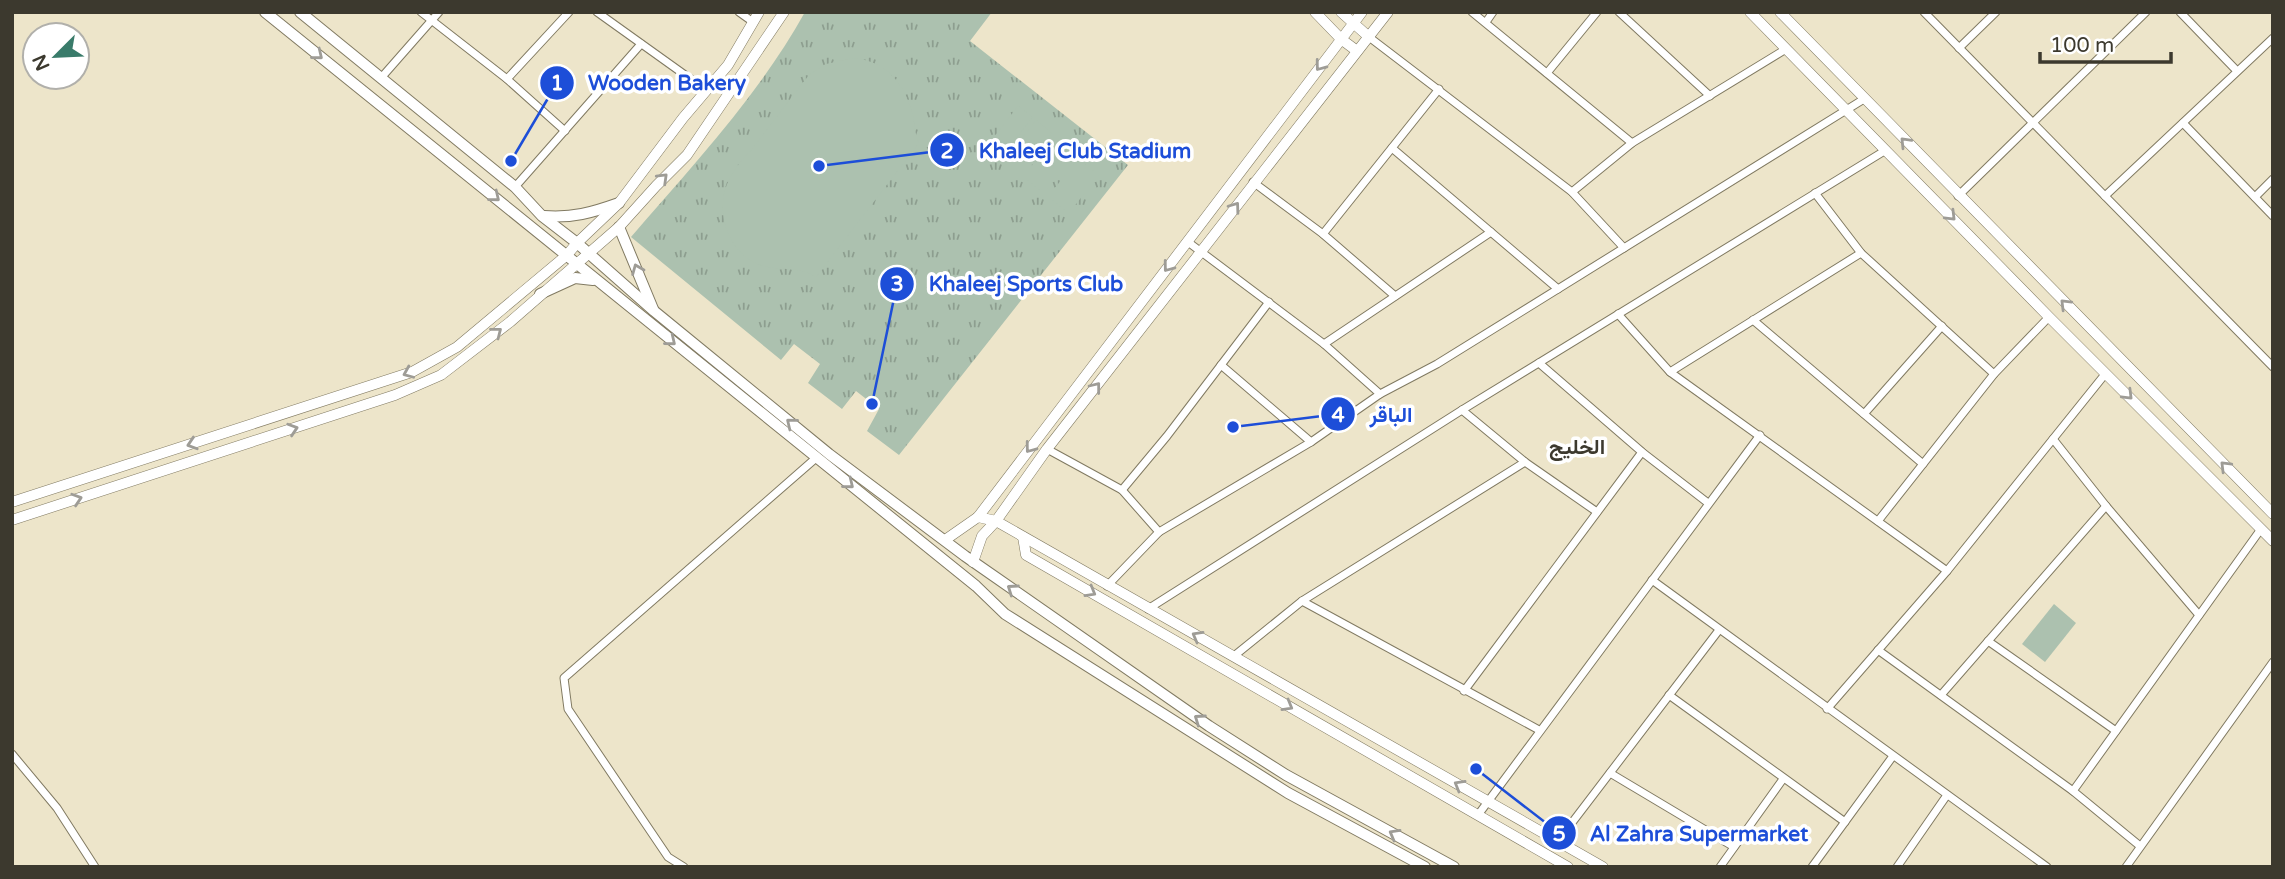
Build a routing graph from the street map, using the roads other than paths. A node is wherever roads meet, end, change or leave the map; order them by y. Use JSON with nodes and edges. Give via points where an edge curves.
{"nodes":[{"id":1,"x":265,"y":12,"type":"edge"},
{"id":2,"x":300,"y":12,"type":"edge"},
{"id":3,"x":421,"y":12,"type":"edge"},
{"id":4,"x":439,"y":12,"type":"edge"},
{"id":5,"x":569,"y":12,"type":"edge"},
{"id":6,"x":597,"y":12,"type":"edge"},
{"id":7,"x":738,"y":12,"type":"edge"},
{"id":8,"x":783,"y":12,"type":"edge"},
{"id":9,"x":1315,"y":12,"type":"edge"},
{"id":10,"x":1341,"y":12,"type":"edge"},
{"id":11,"x":1362,"y":12,"type":"edge"},
{"id":12,"x":1388,"y":12,"type":"edge"},
{"id":13,"x":1472,"y":12,"type":"edge"},
{"id":14,"x":1493,"y":12,"type":"edge"},
{"id":15,"x":1597,"y":12,"type":"edge"},
{"id":16,"x":1619,"y":12,"type":"edge"},
{"id":17,"x":1750,"y":12,"type":"edge"},
{"id":18,"x":1780,"y":12,"type":"edge"},
{"id":19,"x":1924,"y":12,"type":"edge"},
{"id":20,"x":1996,"y":12,"type":"edge"},
{"id":21,"x":2146,"y":12,"type":"edge"},
{"id":22,"x":2180,"y":12,"type":"edge"},
{"id":23,"x":756,"y":17,"type":"edge"},
{"id":24,"x":431,"y":21,"type":"junction"},
{"id":25,"x":1486,"y":22,"type":"junction"},
{"id":26,"x":1353,"y":24,"type":"junction"},
{"id":27,"x":1369,"y":37,"type":"junction"},
{"id":28,"x":2273,"y":38,"type":"edge"},
{"id":29,"x":1341,"y":39,"type":"junction"},
{"id":30,"x":641,"y":44,"type":"junction"},
{"id":31,"x":1959,"y":48,"type":"junction"},
{"id":32,"x":1786,"y":49,"type":"junction"},
{"id":33,"x":1357,"y":51,"type":"junction"},
{"id":34,"x":2237,"y":71,"type":"junction"},
{"id":35,"x":1548,"y":73,"type":"junction"},
{"id":36,"x":381,"y":78,"type":"junction"},
{"id":37,"x":507,"y":79,"type":"junction"},
{"id":38,"x":1439,"y":89,"type":"junction"},
{"id":39,"x":706,"y":90,"type":"junction"},
{"id":40,"x":1710,"y":96,"type":"junction"},
{"id":41,"x":1864,"y":99,"type":"junction"},
{"id":42,"x":1846,"y":111,"type":"junction"},
{"id":43,"x":2033,"y":122,"type":"junction"},
{"id":44,"x":2183,"y":122,"type":"junction"},
{"id":45,"x":565,"y":131,"type":"junction"},
{"id":46,"x":1632,"y":143,"type":"junction"},
{"id":47,"x":1392,"y":148,"type":"junction"},
{"id":48,"x":1886,"y":150,"type":"junction"},
{"id":49,"x":2273,"y":180,"type":"edge"},
{"id":50,"x":1253,"y":182,"type":"junction"},
{"id":51,"x":515,"y":187,"type":"junction"},
{"id":52,"x":1572,"y":192,"type":"junction"},
{"id":53,"x":1815,"y":193,"type":"junction"},
{"id":54,"x":1958,"y":196,"type":"junction"},
{"id":55,"x":2105,"y":196,"type":"junction"},
{"id":56,"x":2255,"y":197,"type":"junction"},
{"id":57,"x":619,"y":203,"type":"junction"},
{"id":58,"x":542,"y":216,"type":"junction"},
{"id":59,"x":2273,"y":216,"type":"edge"},
{"id":60,"x":619,"y":227,"type":"junction"},
{"id":61,"x":1491,"y":232,"type":"junction"},
{"id":62,"x":1323,"y":234,"type":"junction"},
{"id":63,"x":1188,"y":242,"type":"junction"},
{"id":64,"x":577,"y":243,"type":"junction"},
{"id":65,"x":1624,"y":248,"type":"junction"},
{"id":66,"x":1202,"y":252,"type":"junction"},
{"id":67,"x":1861,"y":253,"type":"junction"},
{"id":68,"x":590,"y":254,"type":"junction"},
{"id":69,"x":572,"y":259,"type":"junction"},
{"id":70,"x":598,"y":282,"type":"junction"},
{"id":71,"x":1558,"y":289,"type":"junction"},
{"id":72,"x":540,"y":294,"type":"junction"},
{"id":73,"x":1395,"y":296,"type":"junction"},
{"id":74,"x":1269,"y":302,"type":"junction"},
{"id":75,"x":654,"y":311,"type":"junction"},
{"id":76,"x":1618,"y":314,"type":"junction"},
{"id":77,"x":2049,"y":317,"type":"junction"},
{"id":78,"x":1753,"y":320,"type":"junction"},
{"id":79,"x":1941,"y":326,"type":"junction"},
{"id":80,"x":1324,"y":344,"type":"junction"},
{"id":81,"x":1539,"y":362,"type":"junction"},
{"id":82,"x":1221,"y":365,"type":"junction"},
{"id":83,"x":2273,"y":367,"type":"edge"},
{"id":84,"x":1670,"y":372,"type":"junction"},
{"id":85,"x":2106,"y":373,"type":"junction"},
{"id":86,"x":1994,"y":374,"type":"junction"},
{"id":87,"x":1380,"y":394,"type":"junction"},
{"id":88,"x":1462,"y":410,"type":"junction"},
{"id":89,"x":1864,"y":414,"type":"junction"},
{"id":90,"x":1760,"y":435,"type":"junction"},
{"id":91,"x":2053,"y":439,"type":"junction"},
{"id":92,"x":1311,"y":442,"type":"junction"},
{"id":93,"x":1047,"y":449,"type":"junction"},
{"id":94,"x":1642,"y":452,"type":"junction"},
{"id":95,"x":816,"y":458,"type":"junction"},
{"id":96,"x":1525,"y":462,"type":"junction"},
{"id":97,"x":1923,"y":464,"type":"junction"},
{"id":98,"x":1122,"y":490,"type":"junction"},
{"id":99,"x":12,"y":502,"type":"edge"},
{"id":100,"x":1708,"y":503,"type":"junction"},
{"id":101,"x":2106,"y":506,"type":"junction"},
{"id":102,"x":1597,"y":512,"type":"junction"},
{"id":103,"x":2273,"y":514,"type":"edge"},
{"id":104,"x":978,"y":517,"type":"junction"},
{"id":105,"x":12,"y":520,"type":"edge"},
{"id":106,"x":996,"y":521,"type":"junction"},
{"id":107,"x":1878,"y":521,"type":"junction"},
{"id":108,"x":2261,"y":529,"type":"junction"},
{"id":109,"x":1159,"y":532,"type":"junction"},
{"id":110,"x":1023,"y":537,"type":"junction"},
{"id":111,"x":946,"y":540,"type":"junction"},
{"id":112,"x":2273,"y":541,"type":"edge"},
{"id":113,"x":974,"y":562,"type":"junction"},
{"id":114,"x":1947,"y":571,"type":"junction"},
{"id":115,"x":1652,"y":580,"type":"junction"},
{"id":116,"x":1107,"y":586,"type":"junction"},
{"id":117,"x":1302,"y":601,"type":"junction"},
{"id":118,"x":1148,"y":609,"type":"junction"},
{"id":119,"x":2199,"y":615,"type":"junction"},
{"id":120,"x":1719,"y":629,"type":"junction"},
{"id":121,"x":1988,"y":641,"type":"junction"},
{"id":122,"x":1878,"y":650,"type":"junction"},
{"id":123,"x":1234,"y":656,"type":"junction"},
{"id":124,"x":2273,"y":662,"type":"edge"},
{"id":125,"x":1464,"y":691,"type":"junction"},
{"id":126,"x":1669,"y":695,"type":"junction"},
{"id":127,"x":1941,"y":695,"type":"junction"},
{"id":128,"x":1827,"y":709,"type":"junction"},
{"id":129,"x":1539,"y":730,"type":"junction"},
{"id":130,"x":2116,"y":731,"type":"junction"},
{"id":131,"x":12,"y":754,"type":"edge"},
{"id":132,"x":1893,"y":756,"type":"junction"},
{"id":133,"x":1610,"y":773,"type":"junction"},
{"id":134,"x":1783,"y":779,"type":"junction"},
{"id":135,"x":2073,"y":792,"type":"junction"},
{"id":136,"x":1947,"y":795,"type":"junction"},
{"id":137,"x":1487,"y":801,"type":"junction"},
{"id":138,"x":1478,"y":815,"type":"junction"},
{"id":139,"x":1844,"y":822,"type":"junction"},
{"id":140,"x":1558,"y":841,"type":"junction"},
{"id":141,"x":2140,"y":846,"type":"junction"},
{"id":142,"x":1734,"y":847,"type":"junction"},
{"id":143,"x":95,"y":867,"type":"edge"},
{"id":144,"x":684,"y":867,"type":"edge"},
{"id":145,"x":1424,"y":867,"type":"edge"},
{"id":146,"x":1454,"y":867,"type":"edge"},
{"id":147,"x":1568,"y":867,"type":"edge"},
{"id":148,"x":1603,"y":867,"type":"edge"},
{"id":149,"x":1720,"y":867,"type":"edge"},
{"id":150,"x":1812,"y":867,"type":"edge"},
{"id":151,"x":1897,"y":867,"type":"edge"},
{"id":152,"x":2047,"y":867,"type":"edge"},
{"id":153,"x":2126,"y":867,"type":"edge"}],
"edges":[{"from":1,"to":69,"type":"main road","one_way":true},
{"from":2,"to":36,"type":"main road"},
{"from":3,"to":24,"type":"street"},
{"from":4,"to":24,"type":"street"},
{"from":5,"to":37,"type":"street"},
{"from":6,"to":30,"type":"street"},
{"from":7,"to":23,"type":"street"},
{"from":60,"to":8,"type":"street","one_way":true,"via":[[687,155]]},
{"from":9,"to":29,"type":"street"},
{"from":10,"to":26,"type":"street"},
{"from":11,"to":26,"type":"street"},
{"from":12,"to":27,"type":"street"},
{"from":13,"to":25,"type":"street"},
{"from":14,"to":25,"type":"street"},
{"from":15,"to":35,"type":"street"},
{"from":16,"to":40,"type":"street"},
{"from":17,"to":32,"type":"street"},
{"from":18,"to":41,"type":"street"},
{"from":19,"to":31,"type":"street"},
{"from":20,"to":31,"type":"street"},
{"from":21,"to":43,"type":"street"},
{"from":22,"to":34,"type":"street"},
{"from":23,"to":39,"type":"street","via":[[728,65]]},
{"from":24,"to":36,"type":"street"},
{"from":24,"to":37,"type":"street"},
{"from":25,"to":35,"type":"street"},
{"from":26,"to":27,"type":"street"},
{"from":26,"to":29,"type":"street"},
{"from":27,"to":33,"type":"street"},
{"from":27,"to":38,"type":"street"},
{"from":28,"to":34,"type":"street"},
{"from":29,"to":33,"type":"street"},
{"from":29,"to":63,"type":"street","one_way":true},
{"from":30,"to":39,"type":"street"},
{"from":30,"to":45,"type":"street"},
{"from":31,"to":43,"type":"street"},
{"from":32,"to":40,"type":"street"},
{"from":32,"to":42,"type":"street"},
{"from":33,"to":50,"type":"street"},
{"from":34,"to":44,"type":"street"},
{"from":35,"to":46,"type":"street"},
{"from":36,"to":51,"type":"main road"},
{"from":37,"to":45,"type":"street"},
{"from":38,"to":47,"type":"street"},
{"from":38,"to":52,"type":"street"},
{"from":39,"to":57,"type":"street"},
{"from":40,"to":46,"type":"street"},
{"from":41,"to":42,"type":"street"},
{"from":54,"to":41,"type":"street","one_way":true},
{"from":42,"to":48,"type":"street"},
{"from":42,"to":65,"type":"street"},
{"from":43,"to":54,"type":"street"},
{"from":43,"to":55,"type":"street"},
{"from":44,"to":55,"type":"street"},
{"from":44,"to":56,"type":"street"},
{"from":45,"to":51,"type":"street"},
{"from":46,"to":52,"type":"street"},
{"from":47,"to":61,"type":"street"},
{"from":47,"to":62,"type":"street"},
{"from":48,"to":53,"type":"street"},
{"from":48,"to":77,"type":"street","one_way":true},
{"from":49,"to":56,"type":"street"},
{"from":50,"to":62,"type":"street"},
{"from":66,"to":50,"type":"street","one_way":true},
{"from":51,"to":58,"type":"main road"},
{"from":52,"to":65,"type":"street"},
{"from":53,"to":67,"type":"street"},
{"from":53,"to":76,"type":"street"},
{"from":103,"to":54,"type":"street","one_way":true},
{"from":55,"to":83,"type":"street"},
{"from":56,"to":59,"type":"street"},
{"from":57,"to":58,"type":"main road","via":[[568,218]]},
{"from":57,"to":64,"type":"street"},
{"from":58,"to":64,"type":"main road"},
{"from":60,"to":68,"type":"street"},
{"from":75,"to":60,"type":"main road","one_way":true},
{"from":61,"to":71,"type":"street"},
{"from":61,"to":73,"type":"street"},
{"from":62,"to":73,"type":"street"},
{"from":63,"to":66,"type":"street"},
{"from":63,"to":104,"type":"street","one_way":true},
{"from":64,"to":68,"type":"main road"},
{"from":64,"to":69,"type":"street"},
{"from":65,"to":71,"type":"street"},
{"from":66,"to":74,"type":"street"},
{"from":93,"to":66,"type":"street","one_way":true},
{"from":67,"to":78,"type":"street"},
{"from":67,"to":79,"type":"street"},
{"from":68,"to":69,"type":"street"},
{"from":68,"to":75,"type":"main road"},
{"from":69,"to":70,"type":"main road"},
{"from":69,"to":72,"type":"street"},
{"from":69,"to":99,"type":"street","one_way":true,"via":[[457,347],[412,372]]},
{"from":70,"to":72,"type":"main road","via":[[575,278]]},
{"from":70,"to":95,"type":"main road","one_way":true},
{"from":71,"to":87,"type":"street"},
{"from":105,"to":72,"type":"street","one_way":true,"via":[[396,396],[441,375]]},
{"from":73,"to":80,"type":"street"},
{"from":74,"to":80,"type":"street"},
{"from":74,"to":82,"type":"street"},
{"from":111,"to":75,"type":"main road","one_way":true,"via":[[890,502]]},
{"from":76,"to":81,"type":"street"},
{"from":76,"to":84,"type":"street"},
{"from":77,"to":85,"type":"street"},
{"from":77,"to":86,"type":"street"},
{"from":78,"to":84,"type":"street"},
{"from":78,"to":89,"type":"street"},
{"from":79,"to":86,"type":"street"},
{"from":79,"to":89,"type":"street"},
{"from":80,"to":87,"type":"street"},
{"from":81,"to":88,"type":"street"},
{"from":81,"to":94,"type":"street"},
{"from":82,"to":92,"type":"street"},
{"from":82,"to":98,"type":"street"},
{"from":84,"to":90,"type":"street"},
{"from":85,"to":91,"type":"street"},
{"from":85,"to":108,"type":"street","one_way":true},
{"from":86,"to":97,"type":"street"},
{"from":87,"to":92,"type":"street"},
{"from":88,"to":96,"type":"street"},
{"from":88,"to":118,"type":"street"},
{"from":89,"to":97,"type":"street"},
{"from":90,"to":100,"type":"street"},
{"from":90,"to":107,"type":"street"},
{"from":91,"to":101,"type":"street"},
{"from":91,"to":114,"type":"street"},
{"from":92,"to":109,"type":"street"},
{"from":93,"to":98,"type":"street"},
{"from":93,"to":106,"type":"street"},
{"from":94,"to":100,"type":"street"},
{"from":94,"to":102,"type":"street"},
{"from":95,"to":144,"type":"street","via":[[564,678],[568,709],[668,857]]},
{"from":95,"to":145,"type":"main road","one_way":true,"via":[[1005,614],[1288,793]]},
{"from":96,"to":102,"type":"street"},
{"from":96,"to":117,"type":"street"},
{"from":97,"to":107,"type":"street"},
{"from":98,"to":109,"type":"street"},
{"from":100,"to":115,"type":"street"},
{"from":101,"to":119,"type":"street"},
{"from":101,"to":121,"type":"street"},
{"from":102,"to":125,"type":"street"},
{"from":104,"to":106,"type":"street"},
{"from":104,"to":111,"type":"street"},
{"from":106,"to":110,"type":"street"},
{"from":106,"to":113,"type":"street","via":[[982,536]]},
{"from":107,"to":114,"type":"street"},
{"from":108,"to":112,"type":"street"},
{"from":108,"to":119,"type":"street"},
{"from":109,"to":116,"type":"street"},
{"from":110,"to":116,"type":"street"},
{"from":110,"to":138,"type":"street","one_way":true,"via":[[1026,555]]},
{"from":111,"to":113,"type":"main road"},
{"from":146,"to":113,"type":"main road","one_way":true,"via":[[1286,775]]},
{"from":114,"to":122,"type":"street"},
{"from":115,"to":120,"type":"street"},
{"from":115,"to":129,"type":"street"},
{"from":116,"to":118,"type":"street"},
{"from":117,"to":123,"type":"street"},
{"from":117,"to":125,"type":"street"},
{"from":123,"to":118,"type":"street","one_way":true},
{"from":119,"to":130,"type":"street"},
{"from":120,"to":126,"type":"street"},
{"from":120,"to":128,"type":"street"},
{"from":121,"to":127,"type":"street"},
{"from":121,"to":130,"type":"street"},
{"from":122,"to":127,"type":"street"},
{"from":122,"to":128,"type":"street"},
{"from":137,"to":123,"type":"street","one_way":true},
{"from":124,"to":141,"type":"street"},
{"from":125,"to":129,"type":"street"},
{"from":126,"to":133,"type":"street"},
{"from":126,"to":134,"type":"street"},
{"from":127,"to":135,"type":"street"},
{"from":128,"to":132,"type":"street"},
{"from":129,"to":137,"type":"street"},
{"from":130,"to":135,"type":"street"},
{"from":131,"to":143,"type":"street","via":[[58,808]]},
{"from":132,"to":136,"type":"street"},
{"from":132,"to":139,"type":"street"},
{"from":133,"to":140,"type":"street"},
{"from":133,"to":142,"type":"street"},
{"from":134,"to":139,"type":"street"},
{"from":134,"to":142,"type":"street"},
{"from":135,"to":141,"type":"street"},
{"from":136,"to":151,"type":"street"},
{"from":136,"to":152,"type":"street"},
{"from":137,"to":138,"type":"street"},
{"from":137,"to":140,"type":"street"},
{"from":138,"to":147,"type":"street"},
{"from":139,"to":150,"type":"street"},
{"from":140,"to":148,"type":"street"},
{"from":141,"to":153,"type":"street"},
{"from":142,"to":149,"type":"street"}]}
